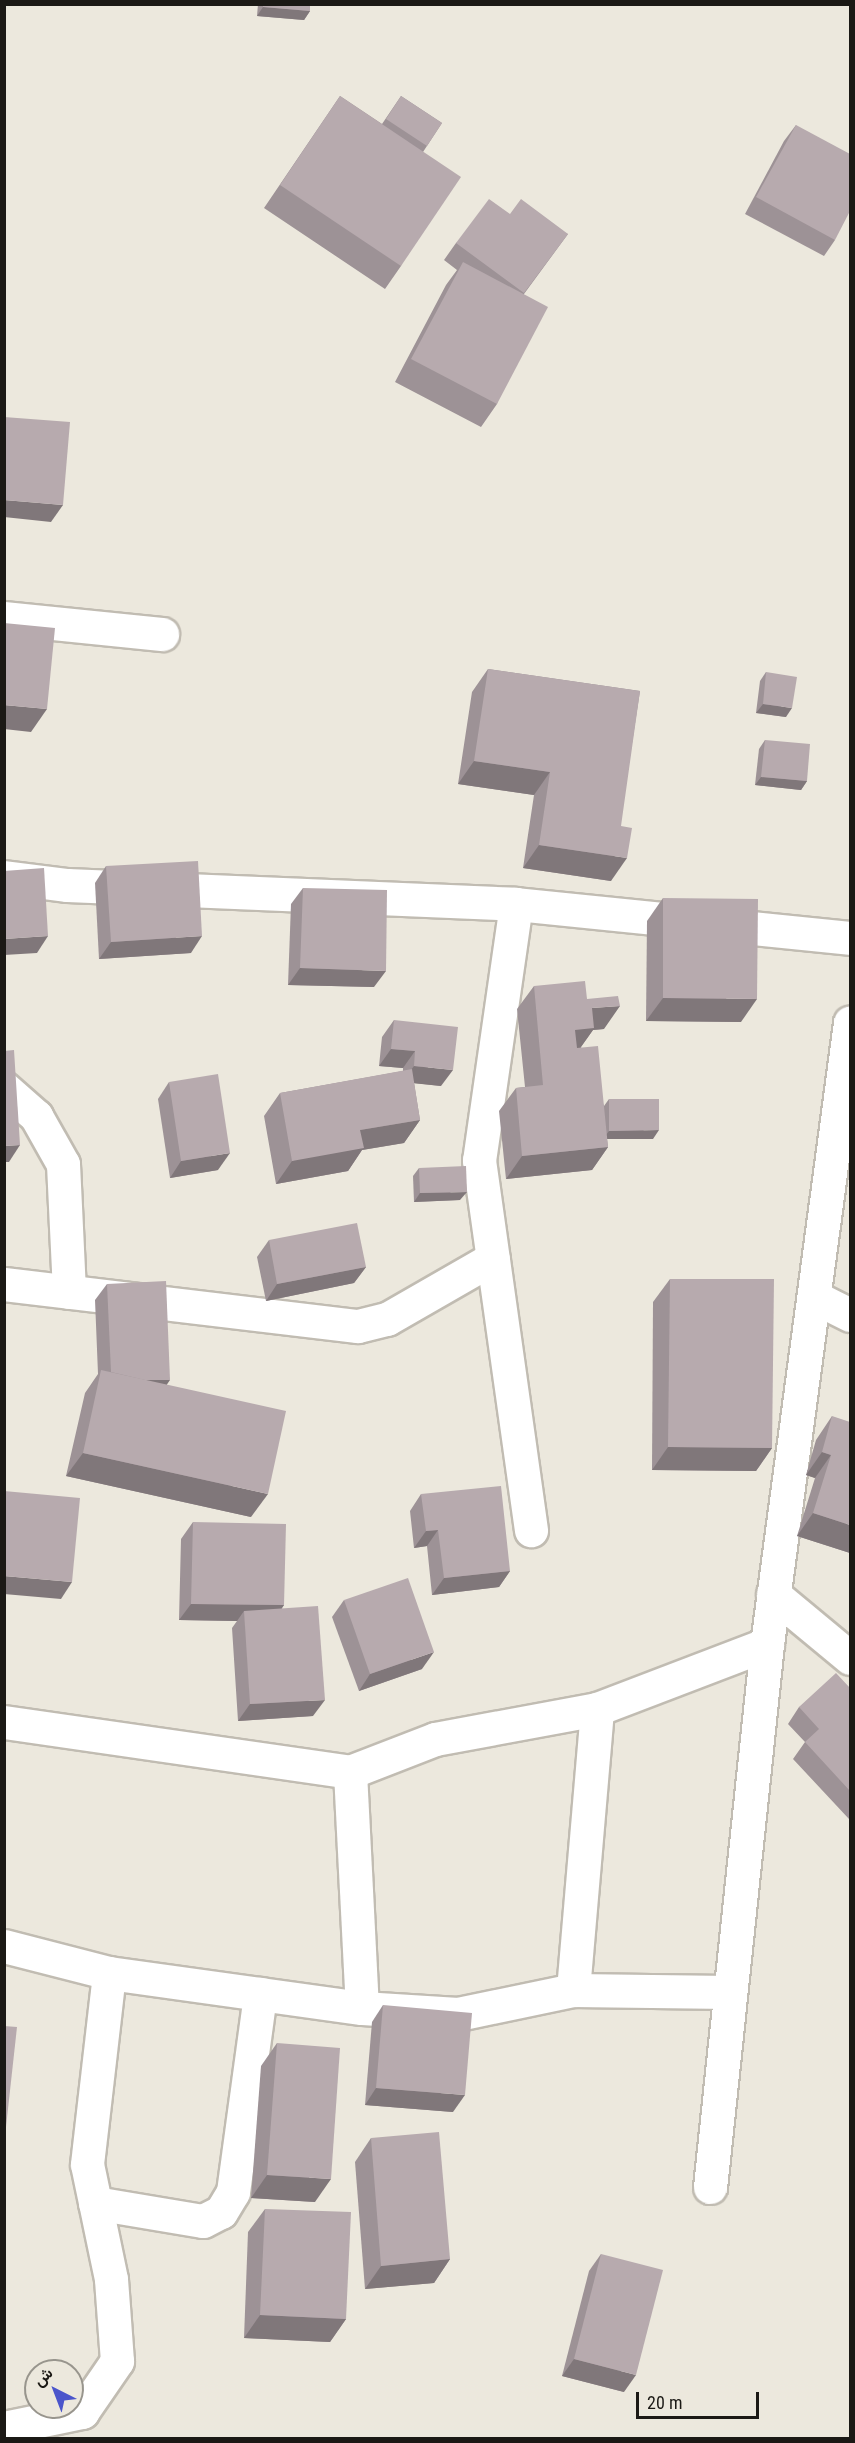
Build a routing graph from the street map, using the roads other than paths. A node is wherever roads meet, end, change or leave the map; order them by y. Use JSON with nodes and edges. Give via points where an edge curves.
{"nodes":[{"id":1,"x":4,"y":618,"type":"edge"},
{"id":2,"x":162,"y":634,"type":"dead end"},
{"id":3,"x":4,"y":878,"type":"edge"},
{"id":4,"x":516,"y":904,"type":"junction"},
{"id":5,"x":850,"y":939,"type":"edge"},
{"id":6,"x":850,"y":1023,"type":"edge"},
{"id":7,"x":4,"y":1088,"type":"edge"},
{"id":8,"x":493,"y":1258,"type":"junction"},
{"id":9,"x":4,"y":1284,"type":"edge"},
{"id":10,"x":69,"y":1292,"type":"junction"},
{"id":11,"x":814,"y":1297,"type":"junction"},
{"id":12,"x":850,"y":1315,"type":"edge"},
{"id":13,"x":531,"y":1530,"type":"dead end"},
{"id":14,"x":773,"y":1594,"type":"junction"},
{"id":15,"x":766,"y":1644,"type":"junction"},
{"id":16,"x":850,"y":1658,"type":"edge"},
{"id":17,"x":597,"y":1709,"type":"junction"},
{"id":18,"x":4,"y":1722,"type":"edge"},
{"id":19,"x":350,"y":1772,"type":"junction"},
{"id":20,"x":4,"y":1946,"type":"edge"},
{"id":21,"x":109,"y":1973,"type":"junction"},
{"id":22,"x":573,"y":1990,"type":"junction"},
{"id":23,"x":730,"y":1992,"type":"junction"},
{"id":24,"x":260,"y":1994,"type":"junction"},
{"id":25,"x":362,"y":2008,"type":"junction"},
{"id":26,"x":710,"y":2187,"type":"dead end"},
{"id":27,"x":95,"y":2202,"type":"junction"},
{"id":28,"x":83,"y":2425,"type":"edge"},
{"id":29,"x":4,"y":2428,"type":"edge"}],
"edges":[{"from":1,"to":2,"type":"street"},
{"from":3,"to":4,"type":"street","via":[[67,885]]},
{"from":4,"to":5,"type":"street"},
{"from":4,"to":8,"type":"street","via":[[479,1160]]},
{"from":6,"to":11,"type":"street"},
{"from":7,"to":10,"type":"street","via":[[36,1116],[63,1164]]},
{"from":8,"to":10,"type":"street","via":[[387,1319],[358,1326]]},
{"from":8,"to":13,"type":"street"},
{"from":9,"to":10,"type":"street"},
{"from":11,"to":12,"type":"street"},
{"from":11,"to":14,"type":"street"},
{"from":14,"to":15,"type":"street"},
{"from":14,"to":16,"type":"street"},
{"from":15,"to":17,"type":"street"},
{"from":15,"to":23,"type":"street"},
{"from":17,"to":19,"type":"street","via":[[435,1739]]},
{"from":17,"to":22,"type":"street"},
{"from":18,"to":19,"type":"street"},
{"from":19,"to":25,"type":"street"},
{"from":20,"to":21,"type":"street"},
{"from":21,"to":24,"type":"street"},
{"from":21,"to":27,"type":"street","via":[[87,2164]]},
{"from":22,"to":23,"type":"street"},
{"from":22,"to":25,"type":"street","via":[[458,2014]]},
{"from":23,"to":26,"type":"street"},
{"from":24,"to":25,"type":"street"},
{"from":24,"to":27,"type":"street","via":[[232,2192],[221,2212],[203,2221]]},
{"from":27,"to":28,"type":"street","via":[[111,2279],[117,2361]]},
{"from":28,"to":29,"type":"street"}]}
